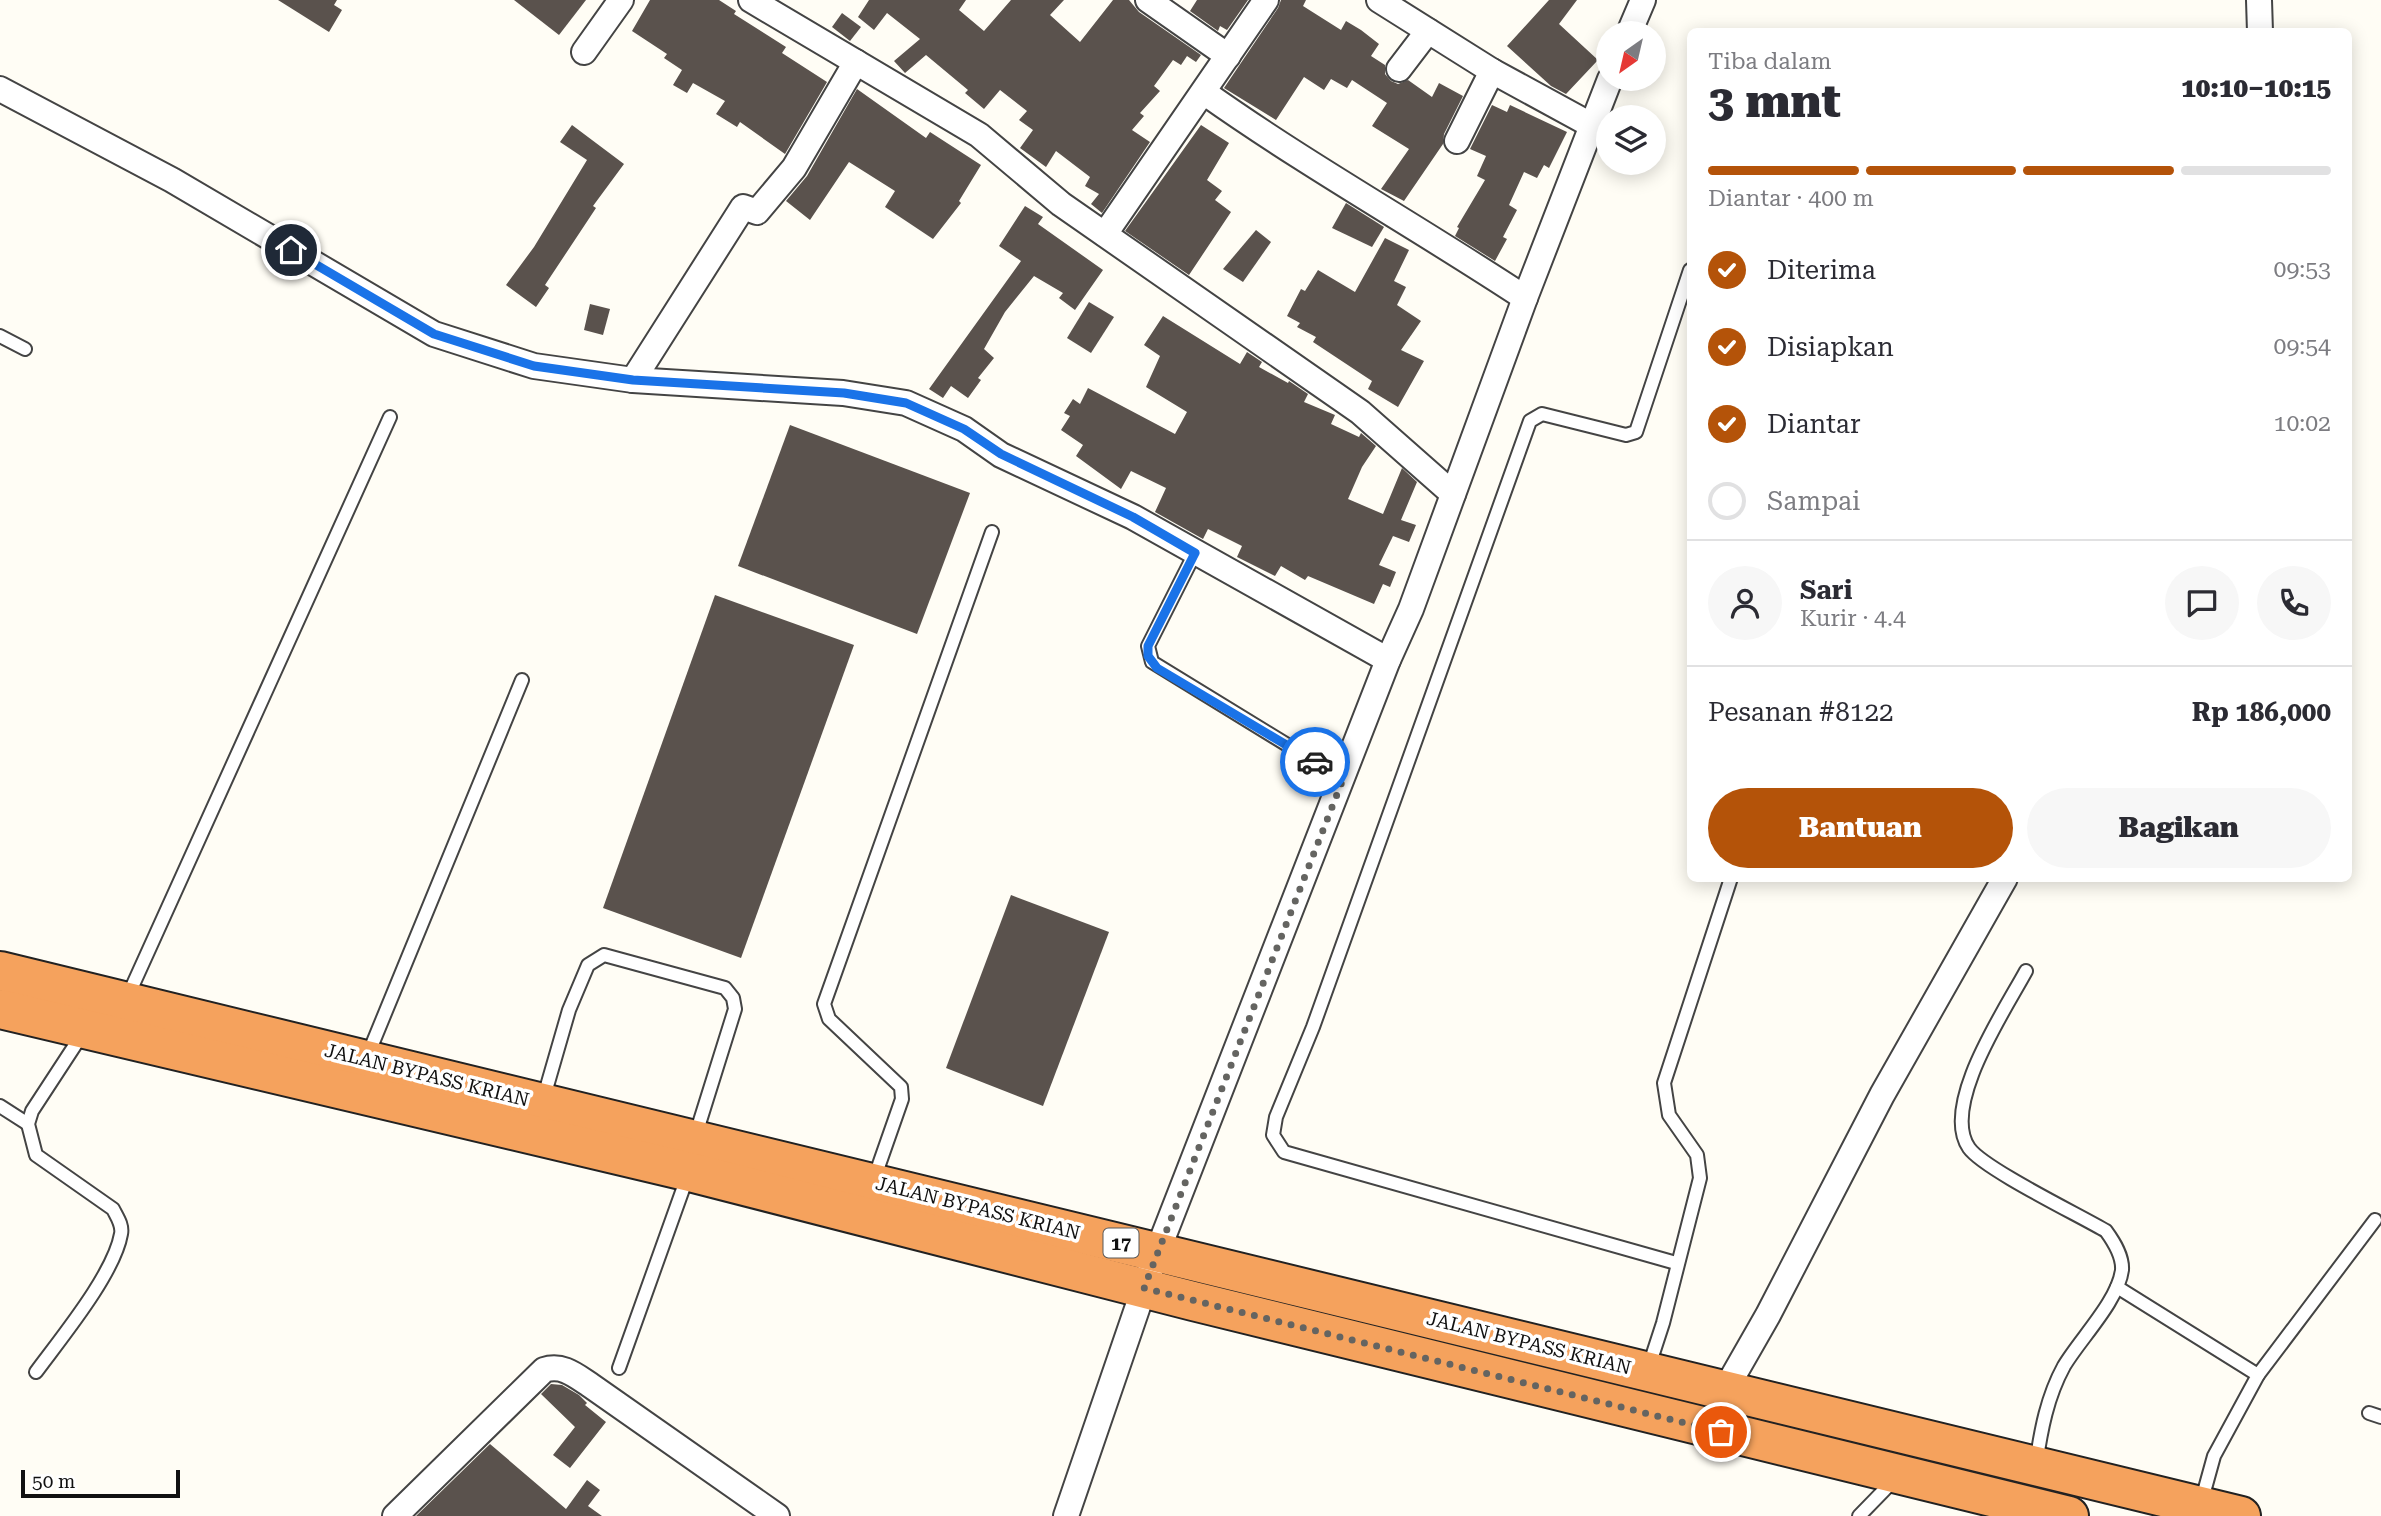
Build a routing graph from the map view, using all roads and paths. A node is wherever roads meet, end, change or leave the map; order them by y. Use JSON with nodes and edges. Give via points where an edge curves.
{"nodes":[{"id":1,"x":621,"y":0,"type":"edge"},
{"id":2,"x":751,"y":0,"type":"edge"},
{"id":3,"x":1148,"y":0,"type":"edge"},
{"id":4,"x":1266,"y":0,"type":"edge"},
{"id":5,"x":1379,"y":0,"type":"edge"},
{"id":6,"x":1643,"y":0,"type":"edge"},
{"id":7,"x":2259,"y":0,"type":"edge"},
{"id":8,"x":1634,"y":21,"type":"edge"},
{"id":9,"x":2260,"y":28,"type":"edge"},
{"id":10,"x":1428,"y":30,"type":"junction"},
{"id":11,"x":584,"y":52,"type":"dead end"},
{"id":12,"x":1228,"y":56,"type":"junction"},
{"id":13,"x":856,"y":62,"type":"junction"},
{"id":14,"x":1399,"y":69,"type":"dead end"},
{"id":15,"x":1492,"y":71,"type":"junction"},
{"id":16,"x":0,"y":89,"type":"edge"},
{"id":17,"x":1605,"y":91,"type":"edge"},
{"id":18,"x":1205,"y":93,"type":"junction"},
{"id":19,"x":1591,"y":125,"type":"junction"},
{"id":20,"x":1457,"y":141,"type":"dead end"},
{"id":21,"x":1105,"y":234,"type":"junction"},
{"id":22,"x":1687,"y":279,"type":"edge"},
{"id":23,"x":1525,"y":298,"type":"junction"},
{"id":24,"x":0,"y":336,"type":"edge"},
{"id":25,"x":25,"y":349,"type":"dead end"},
{"id":26,"x":633,"y":380,"type":"junction"},
{"id":27,"x":390,"y":417,"type":"dead end"},
{"id":28,"x":1453,"y":494,"type":"junction"},
{"id":29,"x":992,"y":532,"type":"dead end"},
{"id":30,"x":1195,"y":553,"type":"junction"},
{"id":31,"x":1388,"y":660,"type":"junction"},
{"id":32,"x":522,"y":680,"type":"dead end"},
{"id":33,"x":1343,"y":779,"type":"junction"},
{"id":34,"x":1730,"y":882,"type":"edge"},
{"id":35,"x":2003,"y":882,"type":"edge"},
{"id":36,"x":0,"y":971,"type":"edge"},
{"id":37,"x":2026,"y":971,"type":"dead end"},
{"id":38,"x":125,"y":1002,"type":"junction"},
{"id":39,"x":0,"y":1009,"type":"edge"},
{"id":40,"x":85,"y":1030,"type":"junction"},
{"id":41,"x":365,"y":1061,"type":"junction"},
{"id":42,"x":542,"y":1103,"type":"junction"},
{"id":43,"x":0,"y":1107,"type":"edge"},
{"id":44,"x":28,"y":1124,"type":"junction"},
{"id":45,"x":692,"y":1155,"type":"junction"},
{"id":46,"x":873,"y":1183,"type":"junction"},
{"id":47,"x":2375,"y":1220,"type":"dead end"},
{"id":48,"x":1157,"y":1252,"type":"junction"},
{"id":49,"x":1676,"y":1263,"type":"junction"},
{"id":50,"x":2117,"y":1287,"type":"junction"},
{"id":51,"x":1144,"y":1288,"type":"junction"},
{"id":52,"x":619,"y":1368,"type":"dead end"},
{"id":53,"x":1647,"y":1372,"type":"junction"},
{"id":54,"x":36,"y":1373,"type":"dead end"},
{"id":55,"x":2259,"y":1376,"type":"junction"},
{"id":56,"x":1724,"y":1392,"type":"junction"},
{"id":57,"x":2035,"y":1467,"type":"junction"},
{"id":58,"x":1898,"y":1475,"type":"junction"},
{"id":59,"x":2200,"y":1506,"type":"junction"},
{"id":60,"x":395,"y":1516,"type":"edge"},
{"id":61,"x":777,"y":1516,"type":"edge"},
{"id":62,"x":1066,"y":1516,"type":"edge"},
{"id":63,"x":1859,"y":1516,"type":"edge"},
{"id":64,"x":2069,"y":1516,"type":"edge"},
{"id":65,"x":2242,"y":1516,"type":"edge"}],
"edges":[{"from":1,"to":11,"type":"street"},
{"from":2,"to":13,"type":"street"},
{"from":3,"to":12,"type":"street"},
{"from":4,"to":12,"type":"street"},
{"from":5,"to":10,"type":"street"},
{"from":6,"to":8,"type":"street"},
{"from":7,"to":9,"type":"street"},
{"from":10,"to":14,"type":"street"},
{"from":10,"to":15,"type":"street"},
{"from":12,"to":18,"type":"street"},
{"from":13,"to":21,"type":"street","via":[[979,135],[1061,204]]},
{"from":13,"to":26,"type":"street","via":[[794,167],[757,212],[743,207]]},
{"from":15,"to":19,"type":"street"},
{"from":15,"to":20,"type":"street"},
{"from":16,"to":26,"type":"street","via":[[172,180],[434,334],[534,366]]},
{"from":17,"to":19,"type":"street"},
{"from":18,"to":21,"type":"street"},
{"from":18,"to":23,"type":"street","via":[[1266,137],[1416,226]]},
{"from":19,"to":23,"type":"street"},
{"from":21,"to":28,"type":"street","via":[[1360,412]]},
{"from":22,"to":49,"type":"lane","via":[[1636,432],[1626,435],[1542,414],[1530,421],[1273,1135],[1284,1152]]},
{"from":23,"to":28,"type":"street"},
{"from":24,"to":25,"type":"lane"},
{"from":26,"to":30,"type":"street","via":[[844,393],[906,403],[964,429],[1001,454],[1133,517]]},
{"from":27,"to":38,"type":"lane"},
{"from":28,"to":31,"type":"street"},
{"from":29,"to":46,"type":"lane","via":[[824,1004],[829,1019],[901,1087]]},
{"from":30,"to":31,"type":"street"},
{"from":30,"to":33,"type":"lane","via":[[1148,646],[1148,656],[1157,668]]},
{"from":31,"to":33,"type":"street"},
{"from":32,"to":41,"type":"lane"},
{"from":33,"to":48,"type":"street"},
{"from":34,"to":49,"type":"lane","via":[[1664,1083],[1669,1115],[1697,1155],[1700,1178]]},
{"from":35,"to":56,"type":"street","via":[[1882,1095]]},
{"from":36,"to":38,"type":"highway","name":"JALAN BYPASS KRIAN","number":"17"},
{"from":37,"to":50,"type":"lane","via":[[1964,1097],[1962,1132],[1978,1157],[2106,1231],[2122,1268]]},
{"from":38,"to":41,"type":"highway","name":"JALAN BYPASS KRIAN","number":"17"},
{"from":39,"to":40,"type":"highway","name":"JALAN BYPASS KRIAN","number":"17"},
{"from":40,"to":44,"type":"lane"},
{"from":40,"to":45,"type":"highway","name":"JALAN BYPASS KRIAN","number":"17"},
{"from":41,"to":42,"type":"highway","name":"JALAN BYPASS KRIAN","number":"17"},
{"from":42,"to":45,"type":"highway","name":"JALAN BYPASS KRIAN","number":"17"},
{"from":42,"to":45,"type":"lane","via":[[569,1010],[588,965],[604,955],[725,988],[735,1009]]},
{"from":43,"to":44,"type":"lane"},
{"from":44,"to":54,"type":"lane","via":[[36,1155],[113,1209],[121,1234],[98,1287]]},
{"from":45,"to":46,"type":"highway","name":"JALAN BYPASS KRIAN","number":"17"},
{"from":45,"to":51,"type":"highway","name":"JALAN BYPASS KRIAN","number":"17"},
{"from":45,"to":52,"type":"lane"},
{"from":46,"to":48,"type":"highway","name":"JALAN BYPASS KRIAN","number":"17"},
{"from":47,"to":55,"type":"lane"},
{"from":48,"to":51,"type":"street"},
{"from":48,"to":53,"type":"highway","name":"JALAN BYPASS KRIAN","number":"17"},
{"from":49,"to":53,"type":"lane"},
{"from":50,"to":55,"type":"lane"},
{"from":50,"to":57,"type":"lane","via":[[2063,1368],[2043,1416]]},
{"from":51,"to":58,"type":"highway","name":"JALAN BYPASS KRIAN","number":"17"},
{"from":51,"to":62,"type":"street"},
{"from":53,"to":56,"type":"highway","name":"JALAN BYPASS KRIAN","number":"17"},
{"from":55,"to":59,"type":"lane","via":[[2214,1456]]},
{"from":56,"to":57,"type":"highway","name":"JALAN BYPASS KRIAN","number":"17"},
{"from":57,"to":59,"type":"highway","name":"JALAN BYPASS KRIAN","number":"17"},
{"from":58,"to":63,"type":"lane"},
{"from":58,"to":64,"type":"highway","name":"JALAN BYPASS KRIAN","number":"17"},
{"from":59,"to":65,"type":"highway","name":"JALAN BYPASS KRIAN","number":"17"},
{"from":60,"to":61,"type":"street","via":[[552,1367],[590,1385]]}]}
